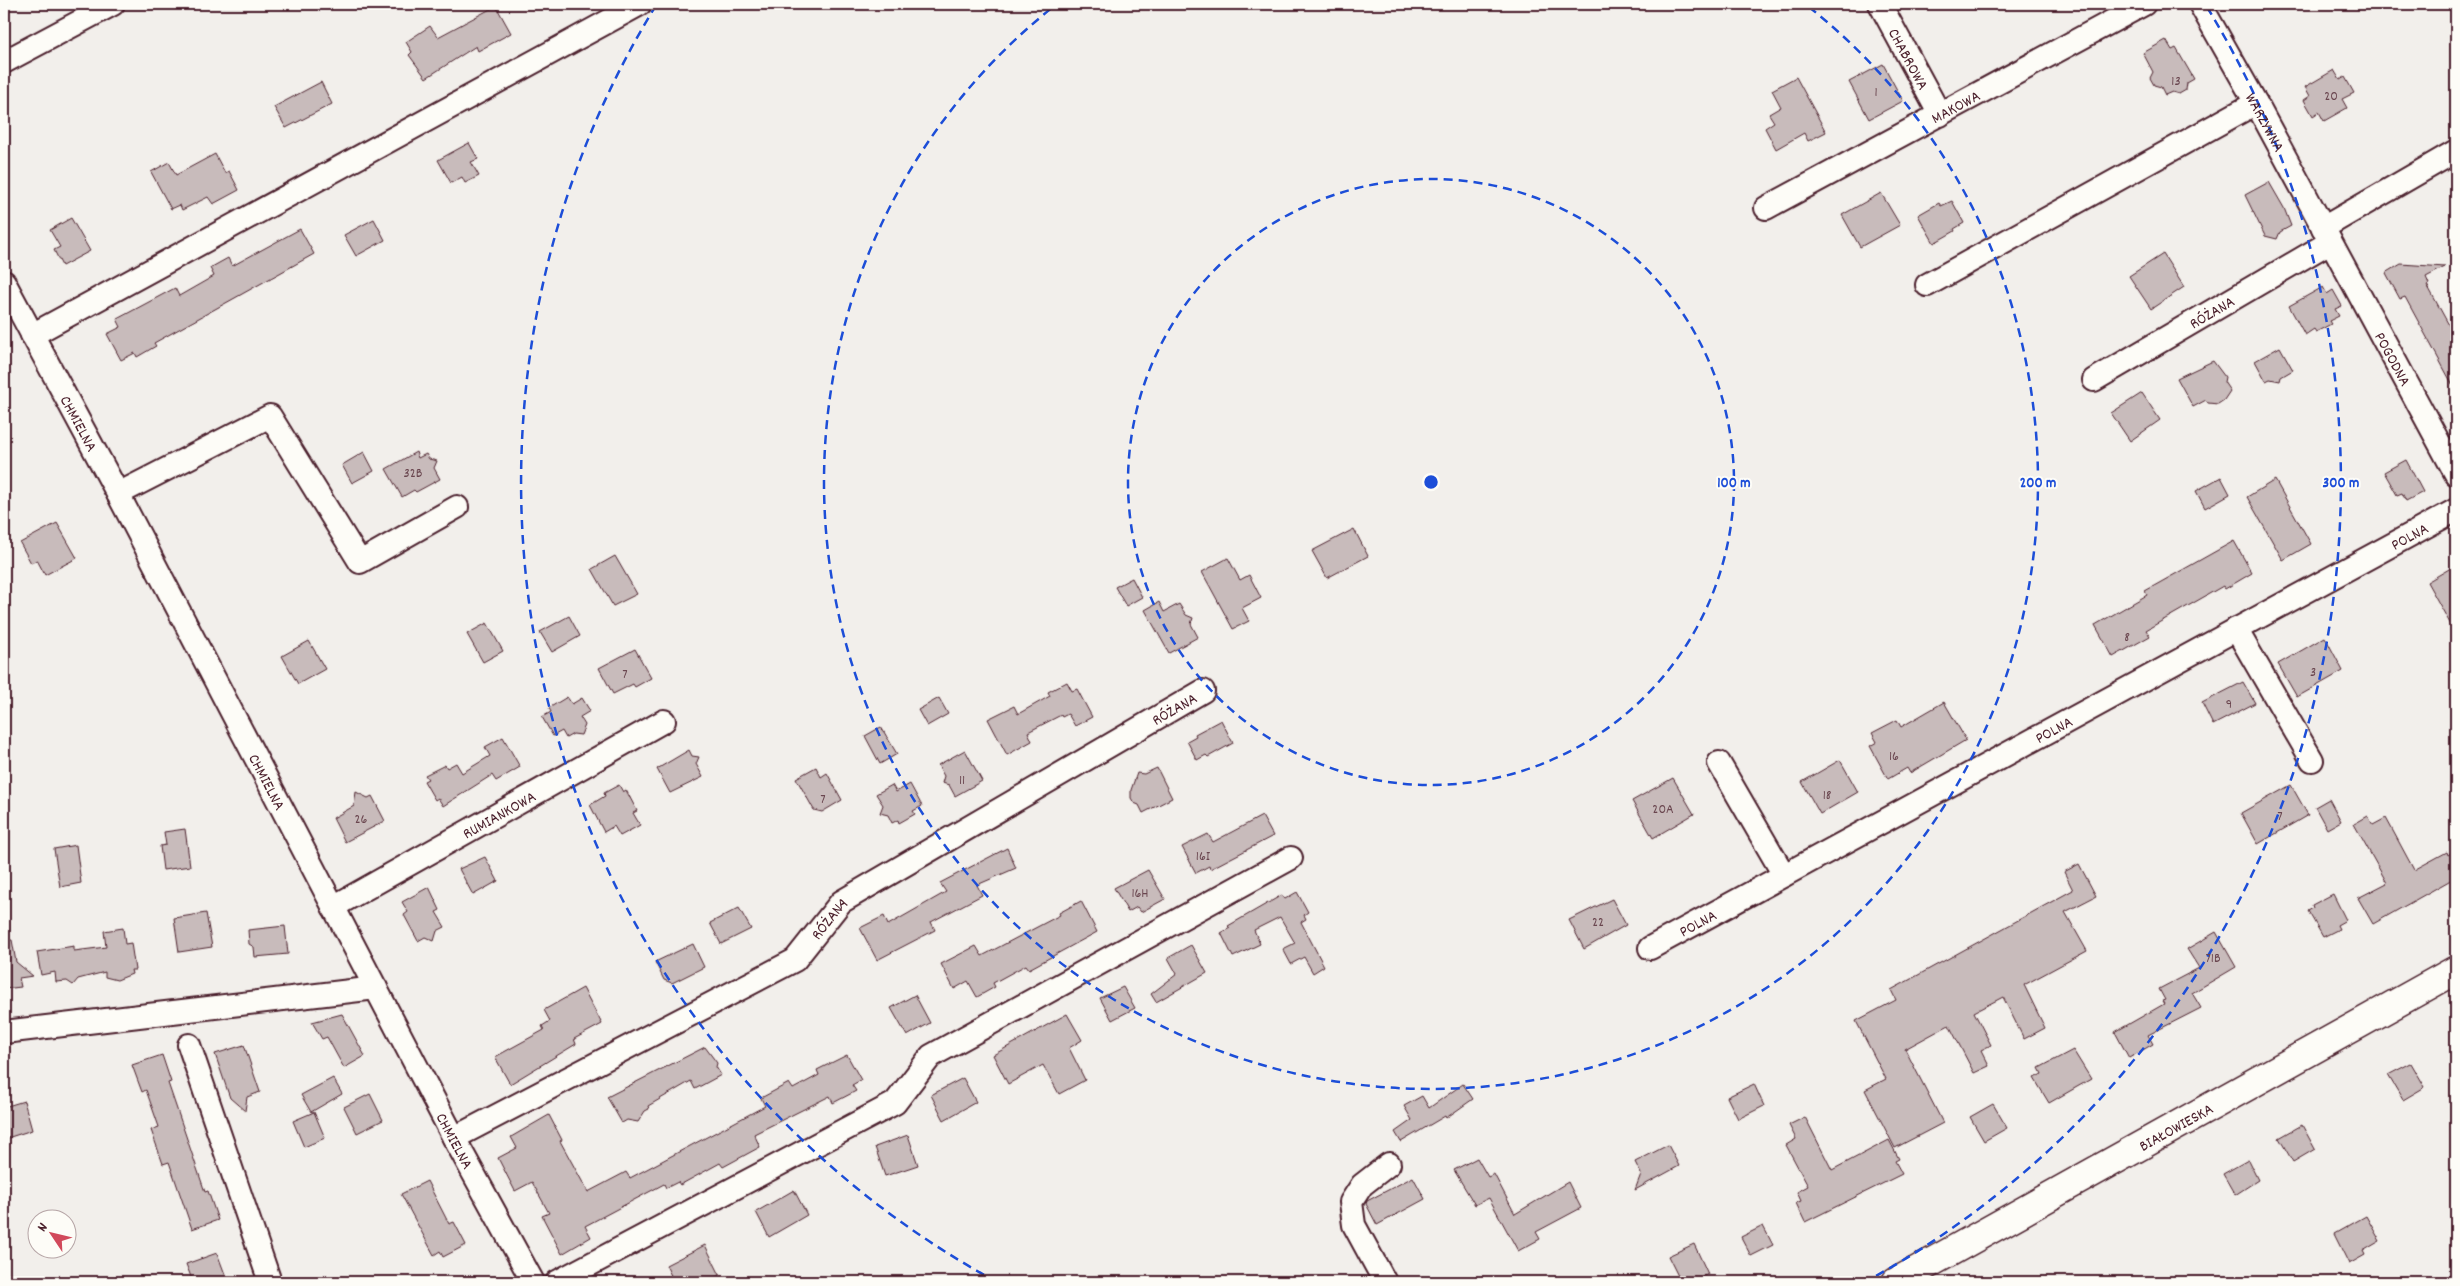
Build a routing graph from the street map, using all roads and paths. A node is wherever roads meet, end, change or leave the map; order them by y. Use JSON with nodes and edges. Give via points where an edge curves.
{"nodes":[{"id":1,"x":113,"y":4,"type":"edge"},
{"id":2,"x":640,"y":4,"type":"edge"},
{"id":3,"x":1880,"y":4,"type":"edge"},
{"id":4,"x":2144,"y":4,"type":"edge"},
{"id":5,"x":2200,"y":4,"type":"edge"},
{"id":6,"x":4,"y":62,"type":"edge"},
{"id":7,"x":2256,"y":103,"type":"junction"},
{"id":8,"x":1940,"y":114,"type":"junction"},
{"id":9,"x":2456,"y":151,"type":"edge"},
{"id":10,"x":1766,"y":208,"type":"dead end"},
{"id":11,"x":2326,"y":235,"type":"junction"},
{"id":12,"x":4,"y":282,"type":"edge"},
{"id":13,"x":1928,"y":285,"type":"dead end"},
{"id":14,"x":32,"y":335,"type":"junction"},
{"id":15,"x":2094,"y":380,"type":"dead end"},
{"id":16,"x":2456,"y":474,"type":"edge"},
{"id":17,"x":118,"y":494,"type":"junction"},
{"id":18,"x":457,"y":507,"type":"dead end"},
{"id":19,"x":2456,"y":510,"type":"edge"},
{"id":20,"x":2236,"y":630,"type":"junction"},
{"id":21,"x":1203,"y":691,"type":"dead end"},
{"id":22,"x":664,"y":721,"type":"dead end"},
{"id":23,"x":2312,"y":760,"type":"dead end"},
{"id":24,"x":1719,"y":763,"type":"dead end"},
{"id":25,"x":1291,"y":858,"type":"dead end"},
{"id":26,"x":1784,"y":875,"type":"junction"},
{"id":27,"x":333,"y":908,"type":"junction"},
{"id":28,"x":1650,"y":948,"type":"dead end"},
{"id":29,"x":2456,"y":970,"type":"edge"},
{"id":30,"x":376,"y":988,"type":"junction"},
{"id":31,"x":4,"y":1032,"type":"edge"},
{"id":32,"x":189,"y":1045,"type":"dead end"},
{"id":33,"x":454,"y":1138,"type":"junction"},
{"id":34,"x":1389,"y":1164,"type":"dead end"},
{"id":35,"x":270,"y":1282,"type":"edge"},
{"id":36,"x":533,"y":1282,"type":"edge"},
{"id":37,"x":557,"y":1282,"type":"edge"},
{"id":38,"x":1385,"y":1282,"type":"edge"},
{"id":39,"x":1896,"y":1282,"type":"edge"}],
"edges":[{"from":1,"to":6,"type":"street"},
{"from":2,"to":14,"type":"street"},
{"from":3,"to":8,"type":"street","name":"CHABROWA"},
{"from":4,"to":8,"type":"street","name":"MAKOWA"},
{"from":5,"to":7,"type":"street","name":"WARZYWNA"},
{"from":7,"to":11,"type":"street","name":"WARZYWNA"},
{"from":7,"to":13,"type":"street"},
{"from":8,"to":10,"type":"street","name":"MAKOWA"},
{"from":9,"to":11,"type":"street","name":"RÓŻANA"},
{"from":11,"to":15,"type":"street","name":"RÓŻANA"},
{"from":11,"to":16,"type":"street","name":"POGODNA"},
{"from":12,"to":14,"type":"street","name":"CHMIELNA"},
{"from":14,"to":17,"type":"street","name":"CHMIELNA"},
{"from":17,"to":18,"type":"street","via":[[270,416],[360,562]]},
{"from":17,"to":27,"type":"street","name":"CHMIELNA"},
{"from":19,"to":20,"type":"street","name":"POLNA"},
{"from":20,"to":23,"type":"street"},
{"from":20,"to":26,"type":"street","name":"POLNA"},
{"from":21,"to":33,"type":"street","name":"RÓŻANA","via":[[841,902],[795,960]]},
{"from":22,"to":27,"type":"street","name":"RUMIANKOWA"},
{"from":24,"to":26,"type":"street"},
{"from":25,"to":37,"type":"street","via":[[931,1056],[895,1103]]},
{"from":26,"to":28,"type":"street","name":"POLNA"},
{"from":27,"to":30,"type":"street","name":"CHMIELNA"},
{"from":29,"to":39,"type":"main road","name":"BIAŁOWIESKA"},
{"from":30,"to":31,"type":"street"},
{"from":30,"to":33,"type":"street","name":"CHMIELNA"},
{"from":32,"to":35,"type":"street"},
{"from":33,"to":36,"type":"street","name":"CHMIELNA"},
{"from":34,"to":38,"type":"street","via":[[1362,1185],[1351,1202],[1354,1225]]}]}
